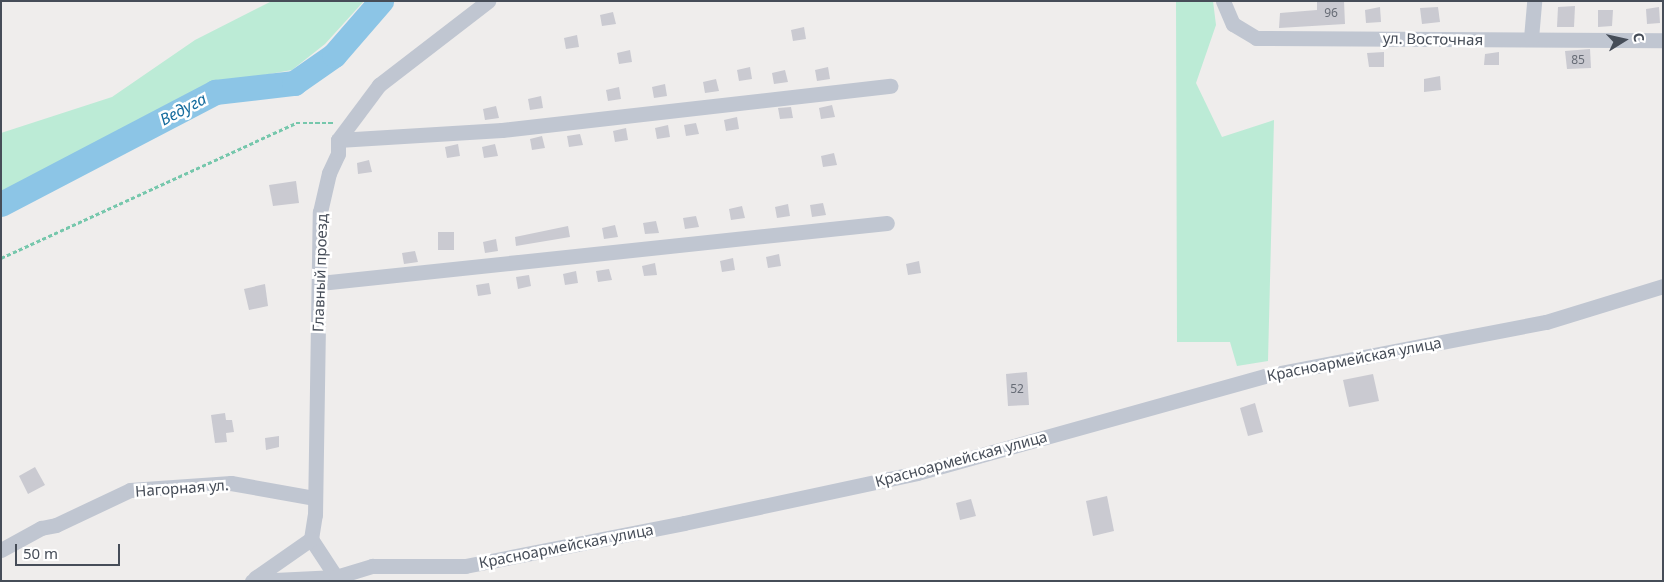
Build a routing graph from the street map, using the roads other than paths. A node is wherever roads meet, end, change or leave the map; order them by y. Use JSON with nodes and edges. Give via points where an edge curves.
{"nodes":[{"id":1,"x":488,"y":1,"type":"edge"},
{"id":2,"x":1223,"y":1,"type":"edge"},
{"id":3,"x":1534,"y":1,"type":"edge"},
{"id":4,"x":1531,"y":38,"type":"junction"},
{"id":5,"x":1663,"y":40,"type":"edge"},
{"id":6,"x":891,"y":86,"type":"dead end"},
{"id":7,"x":338,"y":140,"type":"junction"},
{"id":8,"x":887,"y":222,"type":"dead end"},
{"id":9,"x":320,"y":283,"type":"junction"},
{"id":10,"x":1663,"y":286,"type":"edge"},
{"id":11,"x":314,"y":498,"type":"junction"},
{"id":12,"x":311,"y":539,"type":"junction"},
{"id":13,"x":1,"y":550,"type":"edge"},
{"id":14,"x":343,"y":579,"type":"edge"},
{"id":15,"x":254,"y":580,"type":"edge"}],
"edges":[{"from":1,"to":7,"type":"street","name":"Главный проезд","via":[[379,85],[347,123]]},
{"from":2,"to":4,"type":"street","name":"ул. Восточная","via":[[1234,24],[1256,38]]},
{"from":3,"to":4,"type":"street"},
{"from":4,"to":5,"type":"street","name":"ул. Восточная"},
{"from":6,"to":7,"type":"street","via":[[502,130]]},
{"from":7,"to":9,"type":"street","name":"Главный проезд","via":[[338,154],[328,173],[320,212]]},
{"from":8,"to":9,"type":"street"},
{"from":9,"to":11,"type":"street","name":"Главный проезд"},
{"from":10,"to":14,"type":"street","name":"Красноармейская улица","via":[[1546,322],[1265,376],[918,473],[465,566],[372,566]]},
{"from":11,"to":12,"type":"street","name":"Главный проезд"},
{"from":11,"to":13,"type":"street","name":"Нагорная ул.","via":[[231,483],[130,490],[56,525],[41,528]]},
{"from":12,"to":14,"type":"street"},
{"from":12,"to":15,"type":"street"},
{"from":14,"to":15,"type":"street","name":"Красноармейская улица"}]}
